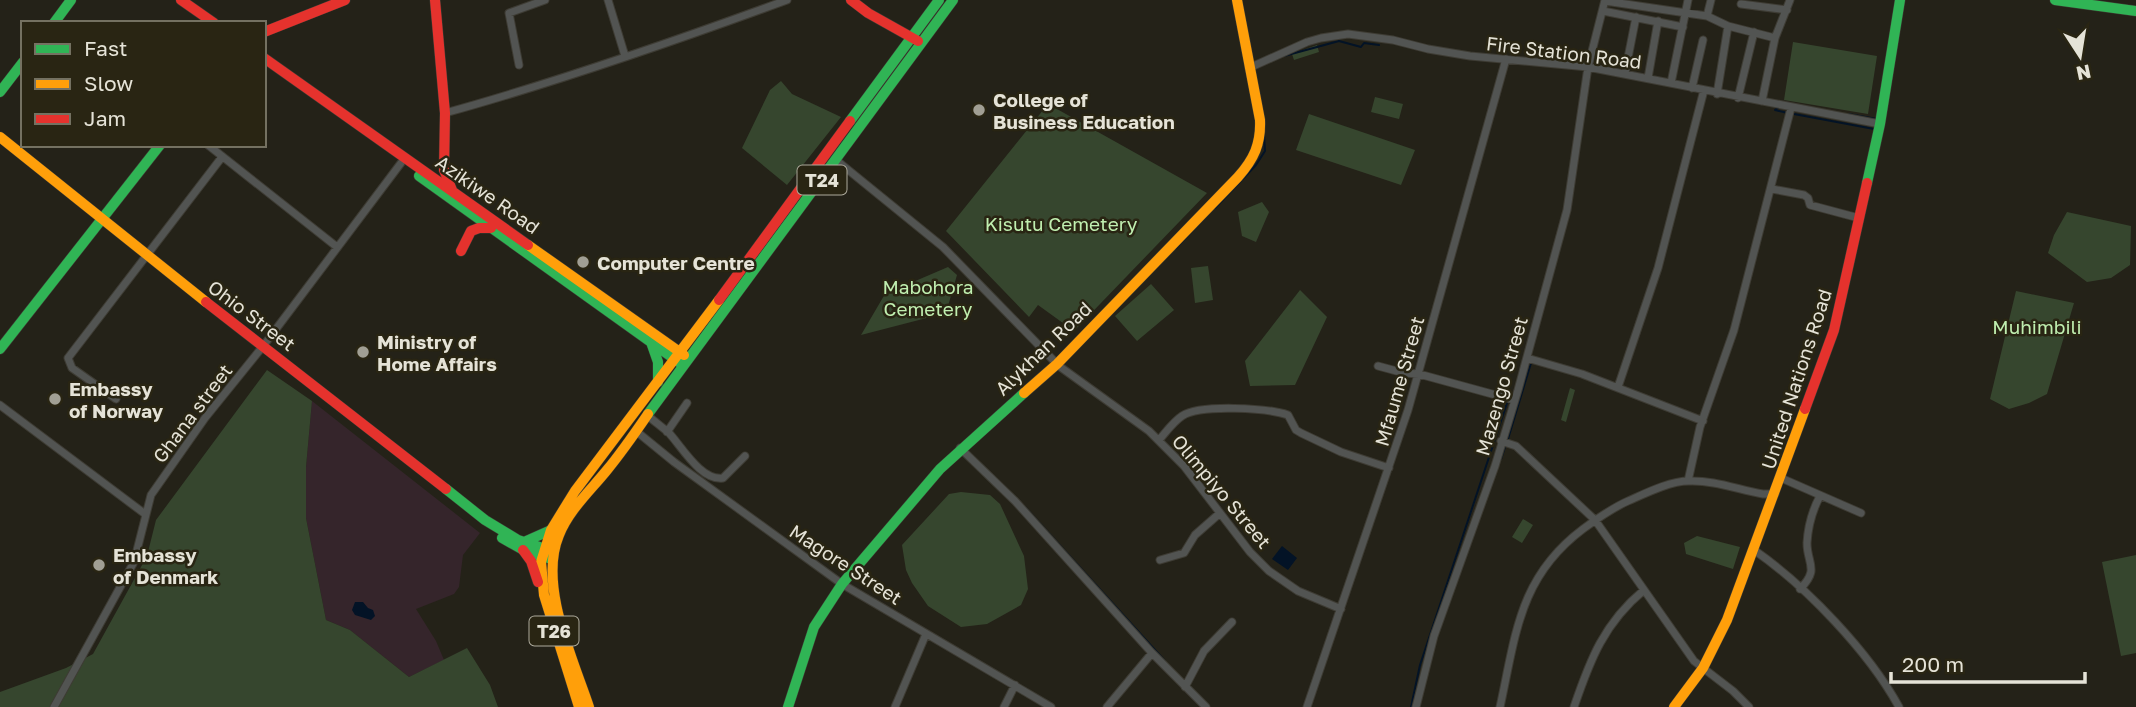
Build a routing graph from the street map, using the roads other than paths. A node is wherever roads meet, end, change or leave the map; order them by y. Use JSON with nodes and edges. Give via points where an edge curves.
{"nodes":[{"id":1,"x":71,"y":0,"type":"edge"},
{"id":2,"x":174,"y":0,"type":"edge"},
{"id":3,"x":181,"y":0,"type":"edge"},
{"id":4,"x":345,"y":0,"type":"edge"},
{"id":5,"x":435,"y":0,"type":"edge"},
{"id":6,"x":545,"y":0,"type":"edge"},
{"id":7,"x":608,"y":0,"type":"edge"},
{"id":8,"x":787,"y":0,"type":"edge"},
{"id":9,"x":852,"y":0,"type":"edge"},
{"id":10,"x":939,"y":0,"type":"edge"},
{"id":11,"x":953,"y":0,"type":"edge"},
{"id":12,"x":1237,"y":0,"type":"edge"},
{"id":13,"x":1665,"y":0,"type":"edge"},
{"id":14,"x":1688,"y":0,"type":"edge"},
{"id":15,"x":1711,"y":0,"type":"edge"},
{"id":16,"x":1790,"y":0,"type":"edge"},
{"id":17,"x":1900,"y":0,"type":"edge"},
{"id":18,"x":2055,"y":0,"type":"edge"},
{"id":19,"x":1605,"y":1,"type":"edge"},
{"id":20,"x":1640,"y":4,"type":"edge"},
{"id":21,"x":1741,"y":5,"type":"dead end"},
{"id":22,"x":1663,"y":10,"type":"junction"},
{"id":23,"x":1787,"y":10,"type":"junction"},
{"id":24,"x":1603,"y":11,"type":"junction"},
{"id":25,"x":2136,"y":11,"type":"edge"},
{"id":26,"x":1685,"y":13,"type":"junction"},
{"id":27,"x":1707,"y":16,"type":"junction"},
{"id":28,"x":1636,"y":17,"type":"junction"},
{"id":29,"x":55,"y":21,"type":"edge"},
{"id":30,"x":203,"y":21,"type":"edge"},
{"id":31,"x":211,"y":21,"type":"edge"},
{"id":32,"x":1658,"y":22,"type":"junction"},
{"id":33,"x":1728,"y":26,"type":"junction"},
{"id":34,"x":1683,"y":27,"type":"junction"},
{"id":35,"x":266,"y":31,"type":"edge"},
{"id":36,"x":1754,"y":32,"type":"junction"},
{"id":37,"x":911,"y":37,"type":"junction"},
{"id":38,"x":1775,"y":38,"type":"junction"},
{"id":39,"x":1703,"y":40,"type":"dead end"},
{"id":40,"x":921,"y":43,"type":"junction"},
{"id":41,"x":625,"y":56,"type":"junction"},
{"id":42,"x":266,"y":59,"type":"edge"},
{"id":43,"x":1506,"y":59,"type":"junction"},
{"id":44,"x":21,"y":65,"type":"edge"},
{"id":45,"x":519,"y":65,"type":"dead end"},
{"id":46,"x":266,"y":66,"type":"edge"},
{"id":47,"x":1588,"y":67,"type":"junction"},
{"id":48,"x":1249,"y":68,"type":"junction"},
{"id":49,"x":1625,"y":74,"type":"junction"},
{"id":50,"x":1648,"y":78,"type":"junction"},
{"id":51,"x":1671,"y":83,"type":"junction"},
{"id":52,"x":1692,"y":88,"type":"junction"},
{"id":53,"x":1704,"y":90,"type":"junction"},
{"id":54,"x":0,"y":92,"type":"edge"},
{"id":55,"x":1717,"y":94,"type":"junction"},
{"id":56,"x":1738,"y":98,"type":"junction"},
{"id":57,"x":1762,"y":101,"type":"junction"},
{"id":58,"x":1791,"y":108,"type":"junction"},
{"id":59,"x":445,"y":113,"type":"junction"},
{"id":60,"x":1880,"y":124,"type":"junction"},
{"id":61,"x":0,"y":137,"type":"edge"},
{"id":62,"x":158,"y":147,"type":"edge"},
{"id":63,"x":210,"y":147,"type":"edge"},
{"id":64,"x":222,"y":157,"type":"junction"},
{"id":65,"x":836,"y":160,"type":"junction"},
{"id":66,"x":401,"y":163,"type":"junction"},
{"id":67,"x":444,"y":170,"type":"junction"},
{"id":68,"x":428,"y":174,"type":"junction"},
{"id":69,"x":1772,"y":189,"type":"junction"},
{"id":70,"x":454,"y":196,"type":"junction"},
{"id":71,"x":1855,"y":217,"type":"dead end"},
{"id":72,"x":101,"y":220,"type":"junction"},
{"id":73,"x":492,"y":228,"type":"junction"},
{"id":74,"x":337,"y":247,"type":"junction"},
{"id":75,"x":461,"y":251,"type":"dead end"},
{"id":76,"x":146,"y":255,"type":"junction"},
{"id":77,"x":651,"y":342,"type":"junction"},
{"id":78,"x":264,"y":345,"type":"junction"},
{"id":79,"x":0,"y":349,"type":"edge"},
{"id":80,"x":1527,"y":358,"type":"junction"},
{"id":81,"x":682,"y":359,"type":"junction"},
{"id":82,"x":1057,"y":364,"type":"junction"},
{"id":83,"x":1377,"y":366,"type":"dead end"},
{"id":84,"x":1419,"y":374,"type":"junction"},
{"id":85,"x":658,"y":382,"type":"junction"},
{"id":86,"x":1618,"y":387,"type":"junction"},
{"id":87,"x":116,"y":400,"type":"dead end"},
{"id":88,"x":1514,"y":400,"type":"junction"},
{"id":89,"x":687,"y":404,"type":"dead end"},
{"id":90,"x":0,"y":405,"type":"edge"},
{"id":91,"x":647,"y":415,"type":"junction"},
{"id":92,"x":1703,"y":421,"type":"junction"},
{"id":93,"x":636,"y":430,"type":"junction"},
{"id":94,"x":667,"y":432,"type":"junction"},
{"id":95,"x":1159,"y":440,"type":"junction"},
{"id":96,"x":1501,"y":441,"type":"junction"},
{"id":97,"x":960,"y":448,"type":"junction"},
{"id":98,"x":745,"y":456,"type":"dead end"},
{"id":99,"x":1389,"y":468,"type":"junction"},
{"id":100,"x":1781,"y":478,"type":"junction"},
{"id":101,"x":1688,"y":481,"type":"junction"},
{"id":102,"x":1775,"y":494,"type":"junction"},
{"id":103,"x":1820,"y":496,"type":"junction"},
{"id":104,"x":1220,"y":513,"type":"junction"},
{"id":105,"x":1861,"y":513,"type":"dead end"},
{"id":106,"x":145,"y":514,"type":"junction"},
{"id":107,"x":1595,"y":520,"type":"junction"},
{"id":108,"x":551,"y":530,"type":"junction"},
{"id":109,"x":524,"y":546,"type":"junction"},
{"id":110,"x":1754,"y":550,"type":"junction"},
{"id":111,"x":547,"y":554,"type":"junction"},
{"id":112,"x":1160,"y":560,"type":"dead end"},
{"id":113,"x":842,"y":584,"type":"junction"},
{"id":114,"x":1800,"y":589,"type":"junction"},
{"id":115,"x":1644,"y":590,"type":"junction"},
{"id":116,"x":544,"y":595,"type":"junction"},
{"id":117,"x":1340,"y":609,"type":"junction"},
{"id":118,"x":1232,"y":622,"type":"dead end"},
{"id":119,"x":926,"y":634,"type":"junction"},
{"id":120,"x":1152,"y":653,"type":"junction"},
{"id":121,"x":1703,"y":668,"type":"junction"},
{"id":122,"x":1016,"y":685,"type":"junction"},
{"id":123,"x":1185,"y":687,"type":"junction"},
{"id":124,"x":54,"y":707,"type":"edge"},
{"id":125,"x":579,"y":707,"type":"edge"},
{"id":126,"x":589,"y":707,"type":"edge"},
{"id":127,"x":788,"y":707,"type":"edge"},
{"id":128,"x":895,"y":707,"type":"edge"},
{"id":129,"x":1004,"y":707,"type":"edge"},
{"id":130,"x":1051,"y":707,"type":"edge"},
{"id":131,"x":1107,"y":707,"type":"edge"},
{"id":132,"x":1206,"y":707,"type":"edge"},
{"id":133,"x":1307,"y":707,"type":"edge"},
{"id":134,"x":1416,"y":707,"type":"edge"},
{"id":135,"x":1500,"y":707,"type":"edge"},
{"id":136,"x":1574,"y":707,"type":"edge"},
{"id":137,"x":1674,"y":707,"type":"edge"},
{"id":138,"x":1749,"y":707,"type":"edge"},
{"id":139,"x":1899,"y":707,"type":"edge"}],
"edges":[{"from":1,"to":29,"type":"main road"},
{"from":2,"to":30,"type":"main road"},
{"from":3,"to":31,"type":"main road"},
{"from":4,"to":35,"type":"main road"},
{"from":5,"to":59,"type":"main road"},
{"from":6,"to":45,"type":"street","via":[[509,13]]},
{"from":7,"to":41,"type":"street"},
{"from":8,"to":41,"type":"street"},
{"from":9,"to":37,"type":"main road"},
{"from":10,"to":37,"type":"main road","number":"T24"},
{"from":11,"to":40,"type":"main road","number":"T24"},
{"from":12,"to":48,"type":"main road","name":"Alykhan Road"},
{"from":13,"to":22,"type":"street"},
{"from":14,"to":26,"type":"street"},
{"from":15,"to":27,"type":"street"},
{"from":16,"to":23,"type":"street"},
{"from":17,"to":60,"type":"main road","name":"United Nations Road"},
{"from":18,"to":25,"type":"main road"},
{"from":19,"to":20,"type":"street"},
{"from":19,"to":24,"type":"street","name":"Mazengo Street"},
{"from":20,"to":22,"type":"street"},
{"from":21,"to":23,"type":"street"},
{"from":22,"to":26,"type":"street"},
{"from":23,"to":38,"type":"street"},
{"from":24,"to":28,"type":"street"},
{"from":24,"to":47,"type":"street","name":"Mazengo Street"},
{"from":26,"to":27,"type":"street"},
{"from":26,"to":34,"type":"street"},
{"from":27,"to":33,"type":"street"},
{"from":28,"to":32,"type":"street"},
{"from":28,"to":49,"type":"street"},
{"from":32,"to":34,"type":"street"},
{"from":32,"to":50,"type":"street"},
{"from":33,"to":36,"type":"street"},
{"from":33,"to":55,"type":"street"},
{"from":34,"to":51,"type":"street"},
{"from":36,"to":38,"type":"street"},
{"from":36,"to":56,"type":"street"},
{"from":37,"to":40,"type":"main road"},
{"from":37,"to":81,"type":"main road","number":"T24"},
{"from":38,"to":57,"type":"street"},
{"from":39,"to":52,"type":"street"},
{"from":40,"to":65,"type":"main road","number":"T24"},
{"from":41,"to":59,"type":"street"},
{"from":42,"to":68,"type":"main road","name":"Azikiwe Road"},
{"from":43,"to":47,"type":"street","name":"Fire Station Road"},
{"from":43,"to":48,"type":"street","name":"Fire Station Road","via":[[1348,34],[1307,42]]},
{"from":43,"to":84,"type":"street","name":"Mfaume Street"},
{"from":44,"to":54,"type":"main road"},
{"from":46,"to":66,"type":"main road","name":"Azikiwe Road"},
{"from":47,"to":49,"type":"street","name":"Fire Station Road"},
{"from":47,"to":80,"type":"street","name":"Mazengo Street","via":[[1567,210]]},
{"from":48,"to":82,"type":"main road","name":"Alykhan Road","via":[[1260,120],[1255,156]]},
{"from":49,"to":50,"type":"street","name":"Fire Station Road"},
{"from":50,"to":51,"type":"street","name":"Fire Station Road"},
{"from":51,"to":52,"type":"street","name":"Fire Station Road"},
{"from":52,"to":53,"type":"street","name":"Fire Station Road"},
{"from":53,"to":55,"type":"street","name":"Fire Station Road"},
{"from":53,"to":86,"type":"street","via":[[1658,268]]},
{"from":55,"to":56,"type":"street","name":"Fire Station Road"},
{"from":56,"to":57,"type":"street","name":"Fire Station Road"},
{"from":57,"to":58,"type":"street","name":"Fire Station Road"},
{"from":58,"to":60,"type":"street","name":"Fire Station Road"},
{"from":58,"to":69,"type":"street"},
{"from":59,"to":67,"type":"main road"},
{"from":60,"to":100,"type":"main road","name":"United Nations Road","via":[[1834,330]]},
{"from":61,"to":72,"type":"main road","name":"Ohio Street"},
{"from":62,"to":72,"type":"main road"},
{"from":63,"to":64,"type":"street"},
{"from":64,"to":74,"type":"street"},
{"from":64,"to":76,"type":"street"},
{"from":65,"to":81,"type":"main road","number":"T24"},
{"from":65,"to":82,"type":"street","name":"Olimpiyo Street","via":[[943,247]]},
{"from":66,"to":70,"type":"main road","name":"Azikiwe Road"},
{"from":66,"to":74,"type":"street","name":"Ghana street"},
{"from":67,"to":68,"type":"main road"},
{"from":67,"to":70,"type":"main road"},
{"from":68,"to":70,"type":"main road","name":"Azikiwe Road"},
{"from":69,"to":71,"type":"street","via":[[1804,195],[1810,205]]},
{"from":69,"to":92,"type":"street","via":[[1734,330]]},
{"from":70,"to":73,"type":"main road","name":"Azikiwe Road"},
{"from":70,"to":81,"type":"main road","name":"Azikiwe Road"},
{"from":72,"to":76,"type":"main road","name":"Ohio Street"},
{"from":72,"to":79,"type":"main road"},
{"from":73,"to":75,"type":"main road","via":[[471,231]]},
{"from":73,"to":77,"type":"main road","name":"Azikiwe Road"},
{"from":74,"to":78,"type":"street","name":"Ghana street"},
{"from":76,"to":78,"type":"main road","name":"Ohio Street"},
{"from":76,"to":87,"type":"street","via":[[68,358],[72,368]]},
{"from":77,"to":81,"type":"main road","name":"Azikiwe Road"},
{"from":77,"to":85,"type":"main road"},
{"from":78,"to":106,"type":"street","name":"Ghana street","via":[[205,418],[151,495]]},
{"from":78,"to":109,"type":"main road","name":"Ohio Street"},
{"from":80,"to":86,"type":"street"},
{"from":80,"to":88,"type":"street","name":"Mazengo Street"},
{"from":81,"to":85,"type":"main road","number":"T24"},
{"from":81,"to":91,"type":"main road","number":"T24"},
{"from":82,"to":95,"type":"street","name":"Olimpiyo Street"},
{"from":82,"to":97,"type":"main road","name":"Alykhan Road"},
{"from":83,"to":84,"type":"street"},
{"from":84,"to":88,"type":"street"},
{"from":84,"to":99,"type":"street","name":"Mfaume Street"},
{"from":85,"to":108,"type":"main road","number":"T24"},
{"from":86,"to":92,"type":"street"},
{"from":88,"to":96,"type":"street","name":"Mazengo Street"},
{"from":89,"to":94,"type":"street"},
{"from":90,"to":106,"type":"street"},
{"from":91,"to":93,"type":"main road","number":"T24"},
{"from":91,"to":94,"type":"street"},
{"from":92,"to":101,"type":"street"},
{"from":93,"to":111,"type":"main road","number":"T24","via":[[567,520]]},
{"from":93,"to":113,"type":"street","name":"Magore Street"},
{"from":94,"to":98,"type":"street","via":[[711,477],[730,474]]},
{"from":95,"to":99,"type":"street","via":[[1191,412],[1274,412],[1288,415],[1301,433]]},
{"from":95,"to":104,"type":"street","name":"Olimpiyo Street"},
{"from":96,"to":107,"type":"street","via":[[1516,446]]},
{"from":96,"to":134,"type":"street","name":"Mazengo Street","via":[[1434,636]]},
{"from":97,"to":113,"type":"main road","name":"Alykhan Road"},
{"from":97,"to":120,"type":"street","via":[[1015,501]]},
{"from":99,"to":117,"type":"street","name":"Mfaume Street"},
{"from":100,"to":102,"type":"main road","name":"United Nations Road"},
{"from":100,"to":103,"type":"street"},
{"from":101,"to":102,"type":"street"},
{"from":101,"to":107,"type":"street","via":[[1638,496]]},
{"from":102,"to":110,"type":"main road","name":"United Nations Road"},
{"from":103,"to":105,"type":"street"},
{"from":103,"to":114,"type":"street","via":[[1809,526],[1807,550],[1812,566]]},
{"from":104,"to":112,"type":"street","via":[[1195,535],[1184,553]]},
{"from":104,"to":117,"type":"street","name":"Olimpiyo Street","via":[[1269,571],[1298,591]]},
{"from":106,"to":124,"type":"street","name":"Ghana street","via":[[134,562]]},
{"from":107,"to":115,"type":"street"},
{"from":107,"to":135,"type":"street","via":[[1553,555],[1537,576],[1516,634]]},
{"from":108,"to":109,"type":"main road"},
{"from":108,"to":111,"type":"main road","number":"T24"},
{"from":109,"to":111,"type":"main road","name":"Ohio Street"},
{"from":109,"to":116,"type":"main road"},
{"from":110,"to":114,"type":"street"},
{"from":110,"to":121,"type":"main road","name":"United Nations Road"},
{"from":111,"to":116,"type":"main road","number":"T26"},
{"from":111,"to":126,"type":"main road","number":"T26"},
{"from":113,"to":119,"type":"street","name":"Magore Street"},
{"from":113,"to":127,"type":"main road","name":"Alykhan Road","via":[[814,627]]},
{"from":114,"to":139,"type":"street","via":[[1885,680]]},
{"from":115,"to":121,"type":"street"},
{"from":115,"to":136,"type":"street","via":[[1612,621],[1586,671]]},
{"from":116,"to":125,"type":"main road","number":"T26"},
{"from":117,"to":133,"type":"street","name":"Mfaume Street"},
{"from":118,"to":123,"type":"street","via":[[1204,651]]},
{"from":119,"to":122,"type":"street","name":"Magore Street"},
{"from":119,"to":128,"type":"street"},
{"from":120,"to":123,"type":"street"},
{"from":120,"to":131,"type":"street"},
{"from":121,"to":137,"type":"main road","name":"United Nations Road"},
{"from":121,"to":138,"type":"street"},
{"from":122,"to":129,"type":"street"},
{"from":122,"to":130,"type":"street","name":"Magore Street"},
{"from":123,"to":132,"type":"street"}]}
